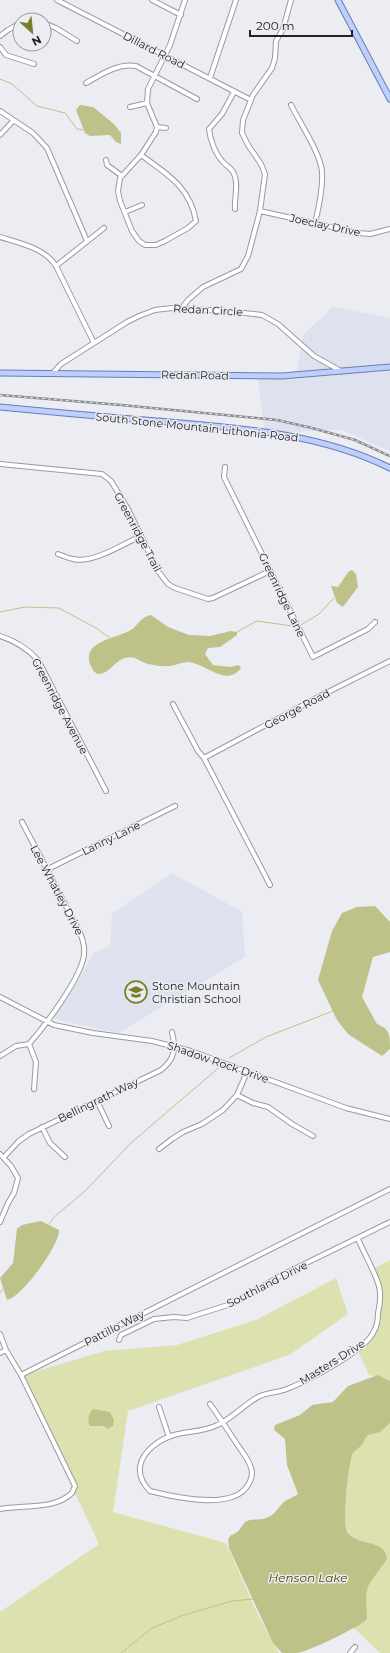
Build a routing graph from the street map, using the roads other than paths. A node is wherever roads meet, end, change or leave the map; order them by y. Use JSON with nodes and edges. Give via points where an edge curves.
{"nodes":[{"id":1,"x":57,"y":0,"type":"edge"},
{"id":2,"x":152,"y":0,"type":"edge"},
{"id":3,"x":185,"y":0,"type":"edge"},
{"id":4,"x":236,"y":0,"type":"edge"},
{"id":5,"x":291,"y":0,"type":"edge"},
{"id":6,"x":338,"y":0,"type":"edge"},
{"id":7,"x":181,"y":15,"type":"junction"},
{"id":8,"x":52,"y":26,"type":"edge"},
{"id":9,"x":12,"y":28,"type":"edge"},
{"id":10,"x":0,"y":36,"type":"edge"},
{"id":11,"x":77,"y":41,"type":"dead end"},
{"id":12,"x":0,"y":47,"type":"edge"},
{"id":13,"x":165,"y":56,"type":"junction"},
{"id":14,"x":34,"y":64,"type":"dead end"},
{"id":15,"x":155,"y":76,"type":"junction"},
{"id":16,"x":210,"y":78,"type":"junction"},
{"id":17,"x":86,"y":83,"type":"dead end"},
{"id":18,"x":234,"y":92,"type":"junction"},
{"id":19,"x":196,"y":99,"type":"dead end"},
{"id":20,"x":390,"y":99,"type":"edge"},
{"id":21,"x":251,"y":100,"type":"junction"},
{"id":22,"x":147,"y":103,"type":"junction"},
{"id":23,"x":291,"y":105,"type":"dead end"},
{"id":24,"x":130,"y":107,"type":"dead end"},
{"id":25,"x":0,"y":111,"type":"edge"},
{"id":26,"x":13,"y":121,"type":"junction"},
{"id":27,"x":157,"y":127,"type":"junction"},
{"id":28,"x":166,"y":128,"type":"dead end"},
{"id":29,"x":0,"y":135,"type":"edge"},
{"id":30,"x":141,"y":155,"type":"junction"},
{"id":31,"x":106,"y":160,"type":"dead end"},
{"id":32,"x":122,"y":176,"type":"junction"},
{"id":33,"x":142,"y":204,"type":"dead end"},
{"id":34,"x":235,"y":209,"type":"dead end"},
{"id":35,"x":260,"y":211,"type":"junction"},
{"id":36,"x":125,"y":212,"type":"junction"},
{"id":37,"x":315,"y":223,"type":"junction"},
{"id":38,"x":104,"y":228,"type":"dead end"},
{"id":39,"x":390,"y":229,"type":"edge"},
{"id":40,"x":0,"y":237,"type":"edge"},
{"id":41,"x":87,"y":241,"type":"junction"},
{"id":42,"x":56,"y":266,"type":"junction"},
{"id":43,"x":182,"y":308,"type":"junction"},
{"id":44,"x":94,"y":343,"type":"junction"},
{"id":45,"x":390,"y":367,"type":"edge"},
{"id":46,"x":341,"y":371,"type":"junction"},
{"id":47,"x":0,"y":373,"type":"edge"},
{"id":48,"x":52,"y":374,"type":"junction"},
{"id":49,"x":0,"y":407,"type":"edge"},
{"id":50,"x":0,"y":464,"type":"edge"},
{"id":51,"x":225,"y":468,"type":"dead end"},
{"id":52,"x":390,"y":468,"type":"edge"},
{"id":53,"x":141,"y":536,"type":"junction"},
{"id":54,"x":58,"y":554,"type":"dead end"},
{"id":55,"x":270,"y":571,"type":"junction"},
{"id":56,"x":375,"y":622,"type":"dead end"},
{"id":57,"x":0,"y":636,"type":"edge"},
{"id":58,"x":390,"y":661,"type":"edge"},
{"id":59,"x":173,"y":704,"type":"dead end"},
{"id":60,"x":204,"y":758,"type":"junction"},
{"id":61,"x":106,"y":791,"type":"dead end"},
{"id":62,"x":175,"y":806,"type":"dead end"},
{"id":63,"x":22,"y":822,"type":"dead end"},
{"id":64,"x":46,"y":870,"type":"junction"},
{"id":65,"x":270,"y":885,"type":"dead end"},
{"id":66,"x":0,"y":997,"type":"edge"},
{"id":67,"x":48,"y":1023,"type":"junction"},
{"id":68,"x":172,"y":1032,"type":"dead end"},
{"id":69,"x":29,"y":1044,"type":"junction"},
{"id":70,"x":175,"y":1048,"type":"junction"},
{"id":71,"x":0,"y":1056,"type":"edge"},
{"id":72,"x":247,"y":1072,"type":"junction"},
{"id":73,"x":34,"y":1089,"type":"dead end"},
{"id":74,"x":237,"y":1095,"type":"junction"},
{"id":75,"x":97,"y":1101,"type":"junction"},
{"id":76,"x":390,"y":1119,"type":"edge"},
{"id":77,"x":109,"y":1126,"type":"dead end"},
{"id":78,"x":42,"y":1127,"type":"junction"},
{"id":79,"x":313,"y":1136,"type":"dead end"},
{"id":80,"x":159,"y":1149,"type":"dead end"},
{"id":81,"x":2,"y":1156,"type":"edge"},
{"id":82,"x":65,"y":1157,"type":"dead end"},
{"id":83,"x":390,"y":1189,"type":"edge"},
{"id":84,"x":0,"y":1222,"type":"edge"},
{"id":85,"x":390,"y":1222,"type":"edge"},
{"id":86,"x":358,"y":1239,"type":"junction"},
{"id":87,"x":0,"y":1334,"type":"edge"},
{"id":88,"x":119,"y":1340,"type":"dead end"},
{"id":89,"x":6,"y":1350,"type":"junction"},
{"id":90,"x":0,"y":1353,"type":"edge"},
{"id":91,"x":21,"y":1375,"type":"junction"},
{"id":92,"x":210,"y":1404,"type":"dead end"},
{"id":93,"x":159,"y":1407,"type":"dead end"},
{"id":94,"x":223,"y":1422,"type":"junction"},
{"id":95,"x":169,"y":1437,"type":"junction"},
{"id":96,"x":0,"y":1509,"type":"edge"},
{"id":97,"x":355,"y":1647,"type":"dead end"},
{"id":98,"x":350,"y":1653,"type":"edge"}],
"edges":[{"from":1,"to":13,"type":"street","name":"Dillard Road"},
{"from":2,"to":7,"type":"street"},
{"from":3,"to":7,"type":"street"},
{"from":4,"to":16,"type":"street"},
{"from":5,"to":21,"type":"street","via":[[283,29],[276,41],[272,68]]},
{"from":6,"to":20,"type":"main road"},
{"from":7,"to":13,"type":"street"},
{"from":8,"to":11,"type":"street"},
{"from":9,"to":10,"type":"street"},
{"from":12,"to":14,"type":"street","via":[[6,55]]},
{"from":13,"to":15,"type":"street"},
{"from":13,"to":16,"type":"street","name":"Dillard Road"},
{"from":15,"to":17,"type":"street","via":[[130,65],[109,70]]},
{"from":15,"to":19,"type":"street"},
{"from":15,"to":22,"type":"street","via":[[148,89]]},
{"from":16,"to":18,"type":"street","name":"Dillard Road"},
{"from":18,"to":21,"type":"street","name":"Dillard Road"},
{"from":18,"to":34,"type":"street","via":[[222,114],[209,129],[221,160],[235,175]]},
{"from":21,"to":35,"type":"street","via":[[242,128],[248,145],[265,174]]},
{"from":22,"to":24,"type":"street"},
{"from":22,"to":27,"type":"street"},
{"from":23,"to":37,"type":"street","via":[[322,170],[322,191]]},
{"from":25,"to":26,"type":"street"},
{"from":26,"to":29,"type":"street"},
{"from":26,"to":41,"type":"street","via":[[33,133],[47,148]]},
{"from":27,"to":28,"type":"street"},
{"from":27,"to":30,"type":"street"},
{"from":30,"to":32,"type":"street"},
{"from":30,"to":36,"type":"street","via":[[177,182],[194,210],[196,221],[179,234],[156,245],[145,245],[132,231]]},
{"from":31,"to":32,"type":"street","via":[[107,165]]},
{"from":32,"to":36,"type":"street","via":[[118,191]]},
{"from":33,"to":36,"type":"street"},
{"from":35,"to":37,"type":"street","name":"Joeclay Drive"},
{"from":35,"to":43,"type":"street","via":[[248,256],[241,269],[203,287]]},
{"from":37,"to":39,"type":"street","name":"Joeclay Drive","via":[[370,234]]},
{"from":38,"to":41,"type":"street"},
{"from":40,"to":42,"type":"street","via":[[40,251]]},
{"from":41,"to":42,"type":"street"},
{"from":42,"to":44,"type":"street"},
{"from":43,"to":44,"type":"street","name":"Redan Circle","via":[[162,309],[139,316]]},
{"from":43,"to":46,"type":"street","name":"Redan Circle","via":[[262,315],[278,324],[314,356]]},
{"from":44,"to":48,"type":"street","name":"Redan Circle","via":[[61,364]]},
{"from":45,"to":46,"type":"main road","name":"Redan Road"},
{"from":46,"to":48,"type":"main road","name":"Redan Road","via":[[282,376]]},
{"from":47,"to":48,"type":"main road","name":"Redan Road"},
{"from":49,"to":52,"type":"main road","name":"South Stone Mountain Lithonia Road","via":[[197,424],[297,437],[351,451]]},
{"from":50,"to":53,"type":"street","name":"Greenridge Trail","via":[[102,474],[111,481]]},
{"from":51,"to":55,"type":"street","name":"Greenridge Lane","via":[[224,478]]},
{"from":53,"to":54,"type":"street","via":[[99,556],[74,560]]},
{"from":53,"to":55,"type":"street","name":"Greenridge Trail","via":[[158,571],[168,584],[208,599]]},
{"from":55,"to":56,"type":"street","name":"Greenridge Lane","via":[[313,657],[368,629]]},
{"from":57,"to":61,"type":"street","name":"Greenridge Avenue","via":[[14,640],[38,660]]},
{"from":58,"to":60,"type":"street","name":"George Road"},
{"from":59,"to":60,"type":"street"},
{"from":60,"to":65,"type":"street"},
{"from":62,"to":64,"type":"street","name":"Lanny Lane"},
{"from":63,"to":64,"type":"street","name":"Lee Whatley Drive"},
{"from":64,"to":67,"type":"street","name":"Lee Whatley Drive","via":[[83,940],[84,948],[79,970]]},
{"from":66,"to":67,"type":"street","name":"Shadow Rock Drive"},
{"from":67,"to":69,"type":"street","name":"Lee Whatley Drive"},
{"from":67,"to":70,"type":"street","name":"Shadow Rock Drive","via":[[93,1033],[152,1040]]},
{"from":68,"to":70,"type":"street"},
{"from":69,"to":71,"type":"street","via":[[16,1046]]},
{"from":69,"to":73,"type":"street","via":[[36,1062]]},
{"from":70,"to":72,"type":"street","name":"Shadow Rock Drive","via":[[191,1051]]},
{"from":70,"to":75,"type":"street","name":"Bellingrath Way","via":[[168,1063],[161,1070]]},
{"from":72,"to":74,"type":"street"},
{"from":72,"to":76,"type":"street","name":"Shadow Rock Drive","via":[[346,1108]]},
{"from":74,"to":79,"type":"street","via":[[268,1107]]},
{"from":74,"to":80,"type":"street","via":[[213,1118],[172,1138]]},
{"from":75,"to":77,"type":"street"},
{"from":75,"to":78,"type":"street","name":"Bellingrath Way"},
{"from":78,"to":81,"type":"street","name":"Bellingrath Way","via":[[19,1141]]},
{"from":78,"to":82,"type":"street","via":[[50,1143]]},
{"from":81,"to":84,"type":"street","via":[[18,1178]]},
{"from":83,"to":91,"type":"street","name":"Pattillo Way"},
{"from":85,"to":86,"type":"street","name":"Southland Drive"},
{"from":86,"to":88,"type":"street","name":"Southland Drive","via":[[280,1276],[234,1303],[187,1318],[154,1319],[121,1335]]},
{"from":86,"to":94,"type":"street","name":"Masters Drive","via":[[379,1287],[380,1306],[377,1323],[370,1339],[312,1377],[287,1389],[259,1396]]},
{"from":87,"to":89,"type":"street"},
{"from":89,"to":90,"type":"street"},
{"from":89,"to":91,"type":"street"},
{"from":91,"to":96,"type":"street","via":[[74,1482],[74,1490],[70,1496],[44,1505]]},
{"from":92,"to":94,"type":"street","name":"Masters Drive"},
{"from":93,"to":95,"type":"street"},
{"from":94,"to":95,"type":"street","name":"Masters Drive","via":[[205,1430]]},
{"from":94,"to":95,"type":"street","name":"Masters Drive","via":[[251,1466],[252,1472],[245,1490],[231,1498],[211,1500],[186,1497],[150,1491],[144,1486],[140,1472],[142,1458],[160,1441]]},
{"from":97,"to":98,"type":"street"}]}
